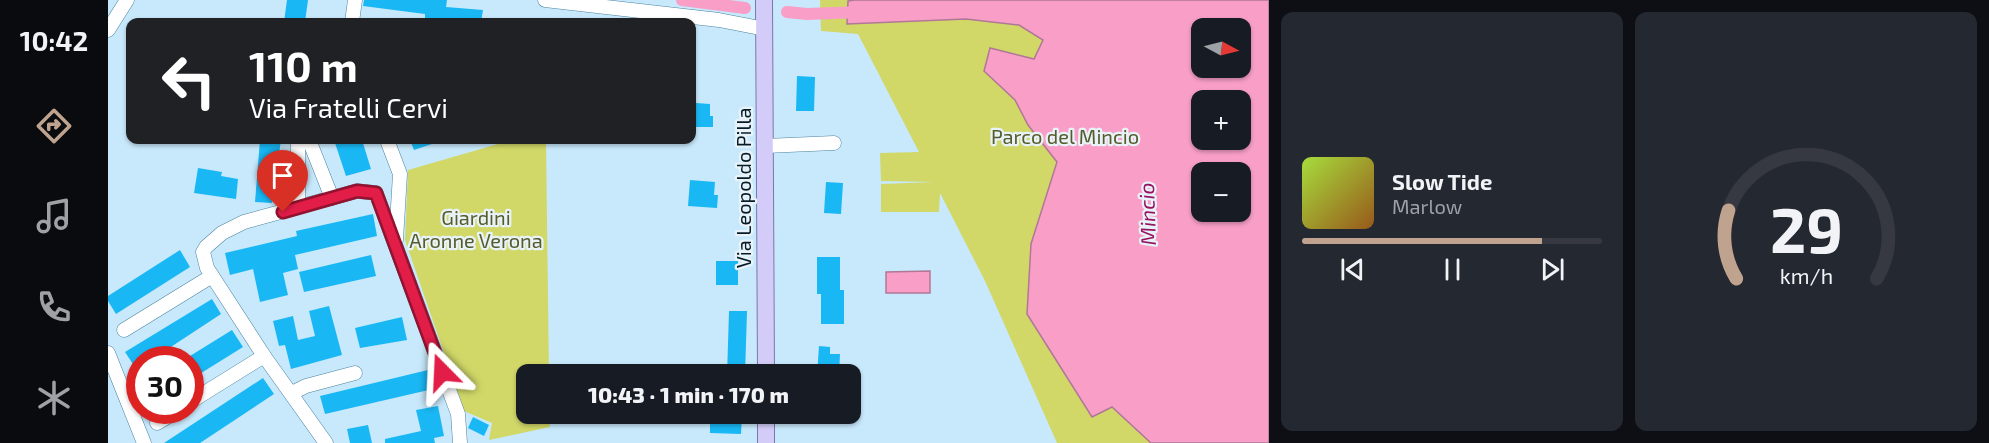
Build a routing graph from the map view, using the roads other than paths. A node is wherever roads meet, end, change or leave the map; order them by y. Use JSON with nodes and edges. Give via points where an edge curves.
{"nodes":[{"id":1,"x":127,"y":0,"type":"edge"},
{"id":2,"x":355,"y":0,"type":"edge"},
{"id":3,"x":545,"y":0,"type":"edge"},
{"id":4,"x":764,"y":0,"type":"edge"},
{"id":5,"x":353,"y":18,"type":"edge"},
{"id":6,"x":765,"y":25,"type":"junction"},
{"id":7,"x":108,"y":30,"type":"edge"},
{"id":8,"x":834,"y":143,"type":"dead end"},
{"id":9,"x":298,"y":144,"type":"edge"},
{"id":10,"x":311,"y":144,"type":"edge"},
{"id":11,"x":389,"y":144,"type":"edge"},
{"id":12,"x":765,"y":146,"type":"junction"},
{"id":13,"x":400,"y":174,"type":"junction"},
{"id":14,"x":376,"y":193,"type":"junction"},
{"id":15,"x":332,"y":198,"type":"junction"},
{"id":16,"x":298,"y":207,"type":"junction"},
{"id":17,"x":396,"y":247,"type":"junction"},
{"id":18,"x":212,"y":276,"type":"junction"},
{"id":19,"x":124,"y":330,"type":"dead end"},
{"id":20,"x":108,"y":352,"type":"edge"},
{"id":21,"x":264,"y":356,"type":"junction"},
{"id":22,"x":766,"y":364,"type":"edge"},
{"id":23,"x":111,"y":371,"type":"edge"},
{"id":24,"x":355,"y":373,"type":"dead end"},
{"id":25,"x":204,"y":393,"type":"edge"},
{"id":26,"x":292,"y":393,"type":"junction"},
{"id":27,"x":766,"y":424,"type":"edge"},
{"id":28,"x":144,"y":443,"type":"edge"},
{"id":29,"x":326,"y":443,"type":"edge"},
{"id":30,"x":459,"y":443,"type":"edge"},
{"id":31,"x":765,"y":443,"type":"edge"}],
"edges":[{"from":1,"to":7,"type":"street"},
{"from":2,"to":5,"type":"street"},
{"from":3,"to":6,"type":"street"},
{"from":4,"to":6,"type":"main road","name":"Via Leopoldo Pilla"},
{"from":6,"to":12,"type":"main road","name":"Via Leopoldo Pilla"},
{"from":8,"to":12,"type":"street"},
{"from":9,"to":16,"type":"street"},
{"from":10,"to":15,"type":"street"},
{"from":11,"to":13,"type":"street"},
{"from":12,"to":22,"type":"main road","name":"Via Leopoldo Pilla"},
{"from":13,"to":14,"type":"street","via":[[391,186]]},
{"from":13,"to":17,"type":"street"},
{"from":14,"to":15,"type":"street","via":[[357,191]]},
{"from":14,"to":17,"type":"street"},
{"from":15,"to":16,"type":"street"},
{"from":16,"to":18,"type":"street","via":[[222,233],[203,252]]},
{"from":17,"to":30,"type":"street","via":[[458,414]]},
{"from":18,"to":19,"type":"street"},
{"from":18,"to":21,"type":"street"},
{"from":20,"to":23,"type":"street"},
{"from":21,"to":25,"type":"street"},
{"from":21,"to":26,"type":"street"},
{"from":23,"to":28,"type":"street"},
{"from":24,"to":26,"type":"street"},
{"from":26,"to":29,"type":"street"},
{"from":27,"to":31,"type":"main road"}]}
